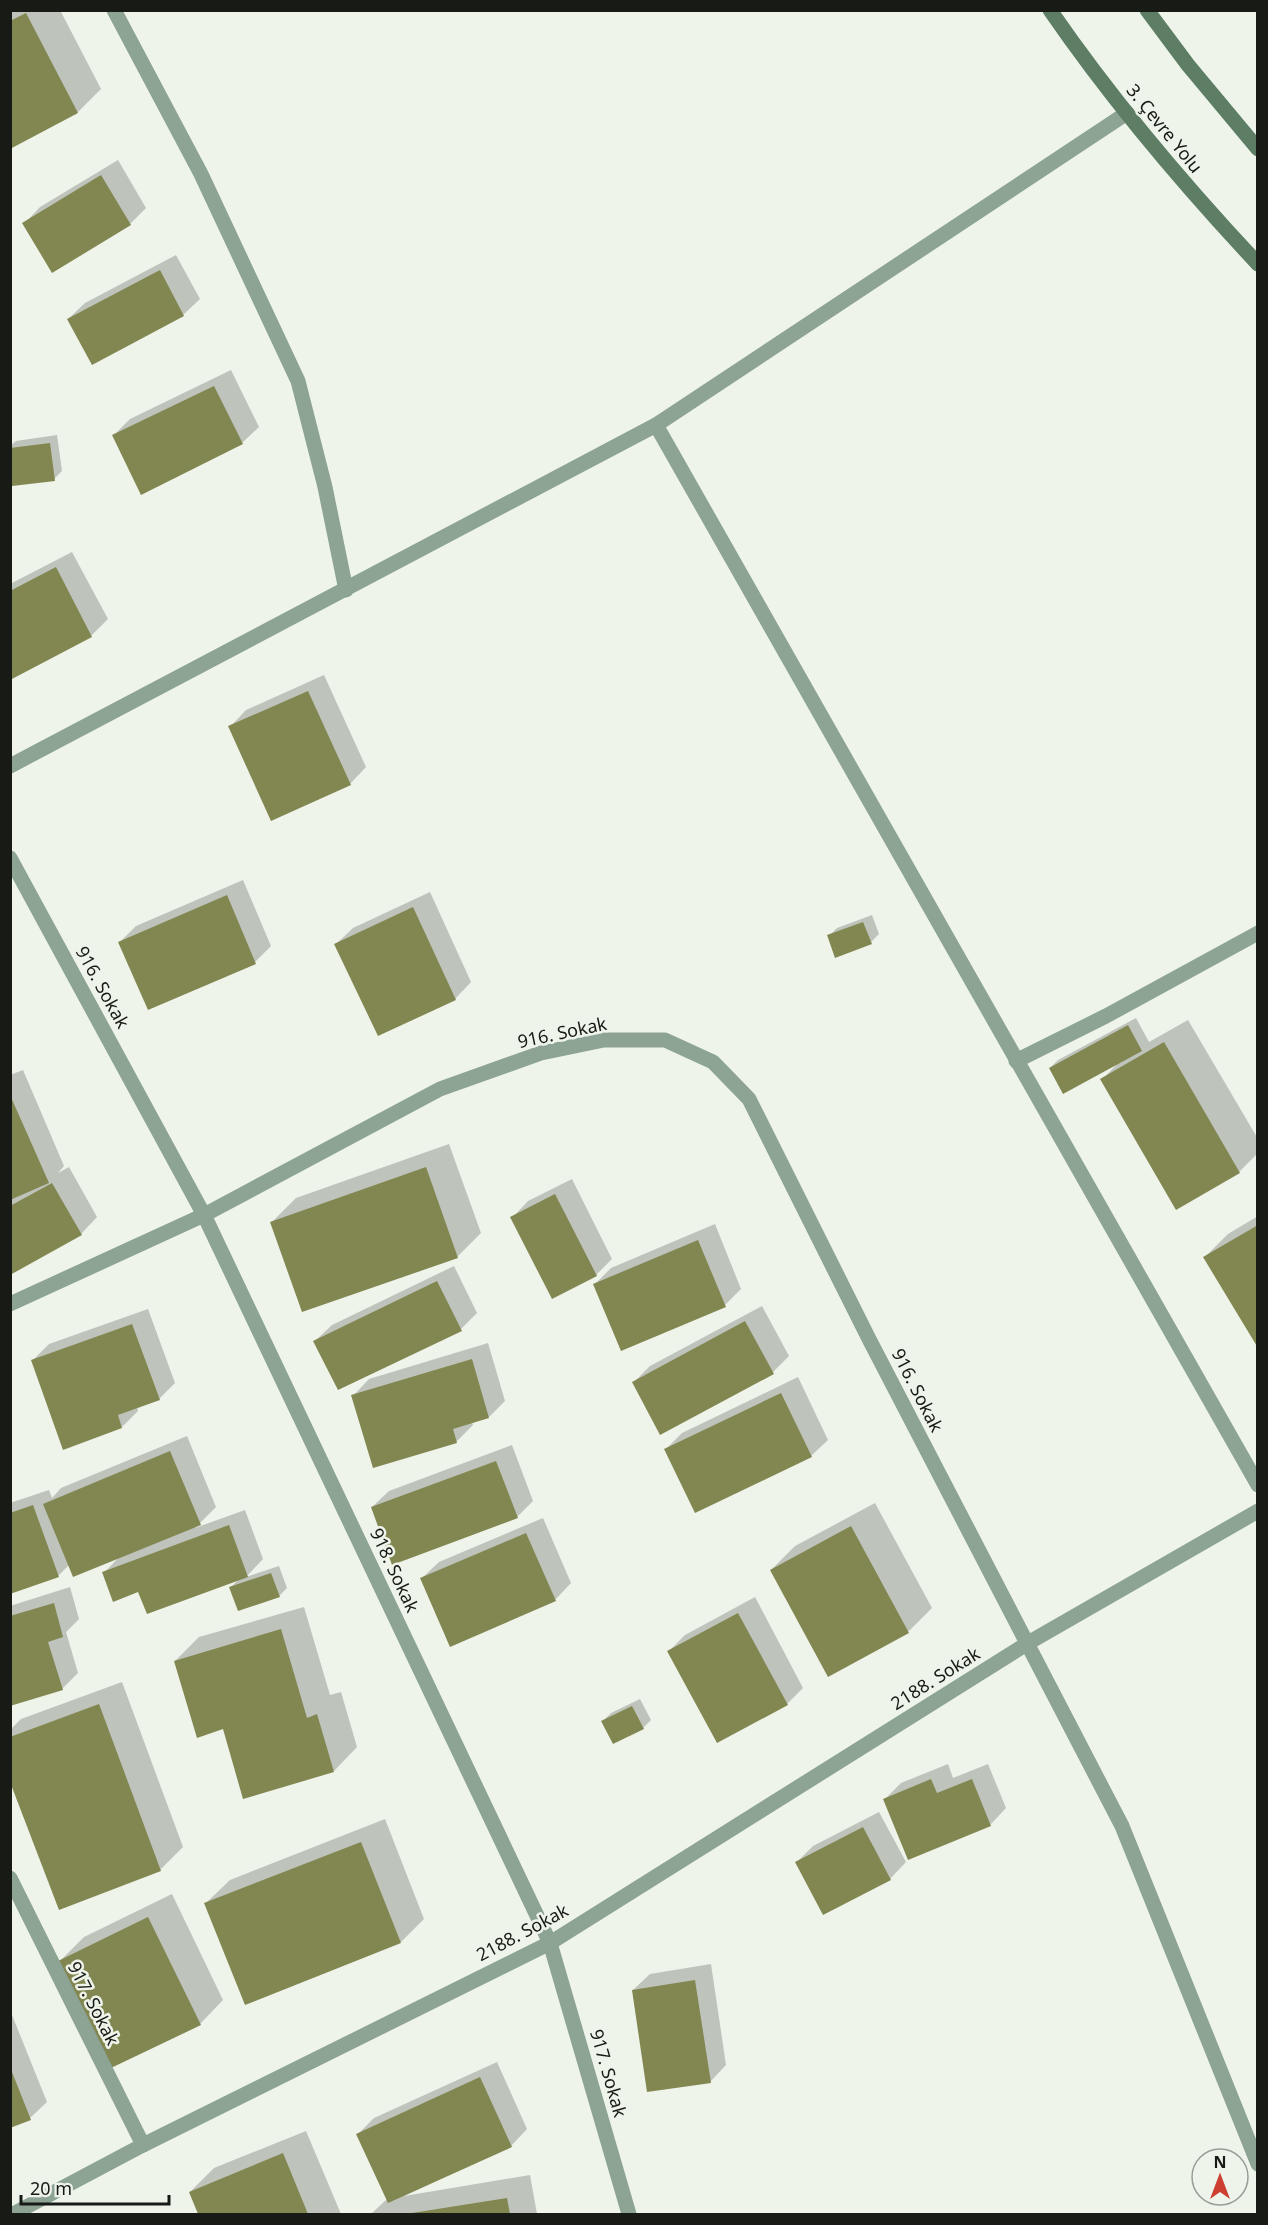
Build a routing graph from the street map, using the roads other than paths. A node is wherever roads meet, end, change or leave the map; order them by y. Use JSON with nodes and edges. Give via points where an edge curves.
{"nodes":[{"id":1,"x":114,"y":10,"type":"edge"},
{"id":2,"x":1050,"y":10,"type":"edge"},
{"id":3,"x":1147,"y":10,"type":"edge"},
{"id":4,"x":1127,"y":113,"type":"junction"},
{"id":5,"x":1257,"y":148,"type":"edge"},
{"id":6,"x":1257,"y":264,"type":"edge"},
{"id":7,"x":656,"y":425,"type":"junction"},
{"id":8,"x":346,"y":590,"type":"junction"},
{"id":9,"x":10,"y":766,"type":"edge"},
{"id":10,"x":10,"y":858,"type":"edge"},
{"id":11,"x":1257,"y":933,"type":"edge"},
{"id":12,"x":1016,"y":1061,"type":"junction"},
{"id":13,"x":204,"y":1215,"type":"junction"},
{"id":14,"x":10,"y":1304,"type":"edge"},
{"id":15,"x":1257,"y":1485,"type":"edge"},
{"id":16,"x":1257,"y":1511,"type":"edge"},
{"id":17,"x":1028,"y":1643,"type":"junction"},
{"id":18,"x":10,"y":1878,"type":"edge"},
{"id":19,"x":550,"y":1943,"type":"junction"},
{"id":20,"x":143,"y":2145,"type":"junction"},
{"id":21,"x":1257,"y":2164,"type":"edge"},
{"id":22,"x":13,"y":2214,"type":"edge"},
{"id":23,"x":629,"y":2214,"type":"edge"}],
"edges":[{"from":1,"to":8,"type":"street","via":[[201,174],[298,381]]},
{"from":2,"to":4,"type":"main road","name":"3. Çevre Yolu"},
{"from":3,"to":5,"type":"main road"},
{"from":4,"to":6,"type":"main road","name":"3. Çevre Yolu"},
{"from":4,"to":7,"type":"street"},
{"from":7,"to":8,"type":"street"},
{"from":7,"to":12,"type":"street"},
{"from":8,"to":9,"type":"street"},
{"from":10,"to":13,"type":"street","name":"916. Sokak"},
{"from":11,"to":12,"type":"street"},
{"from":12,"to":15,"type":"street"},
{"from":13,"to":14,"type":"street"},
{"from":13,"to":17,"type":"street","name":"916. Sokak","via":[[440,1089],[541,1053],[604,1040],[665,1040],[712,1062],[749,1099]]},
{"from":13,"to":19,"type":"street","name":"918. Sokak"},
{"from":16,"to":17,"type":"street","name":"2188. Sokak"},
{"from":17,"to":19,"type":"street","name":"2188. Sokak"},
{"from":17,"to":21,"type":"street","name":"916. Sokak","via":[[1122,1826]]},
{"from":18,"to":20,"type":"street","name":"917. Sokak"},
{"from":19,"to":20,"type":"street","name":"2188. Sokak"},
{"from":19,"to":23,"type":"street","name":"917. Sokak"},
{"from":20,"to":22,"type":"street","name":"2188. Sokak"}]}
